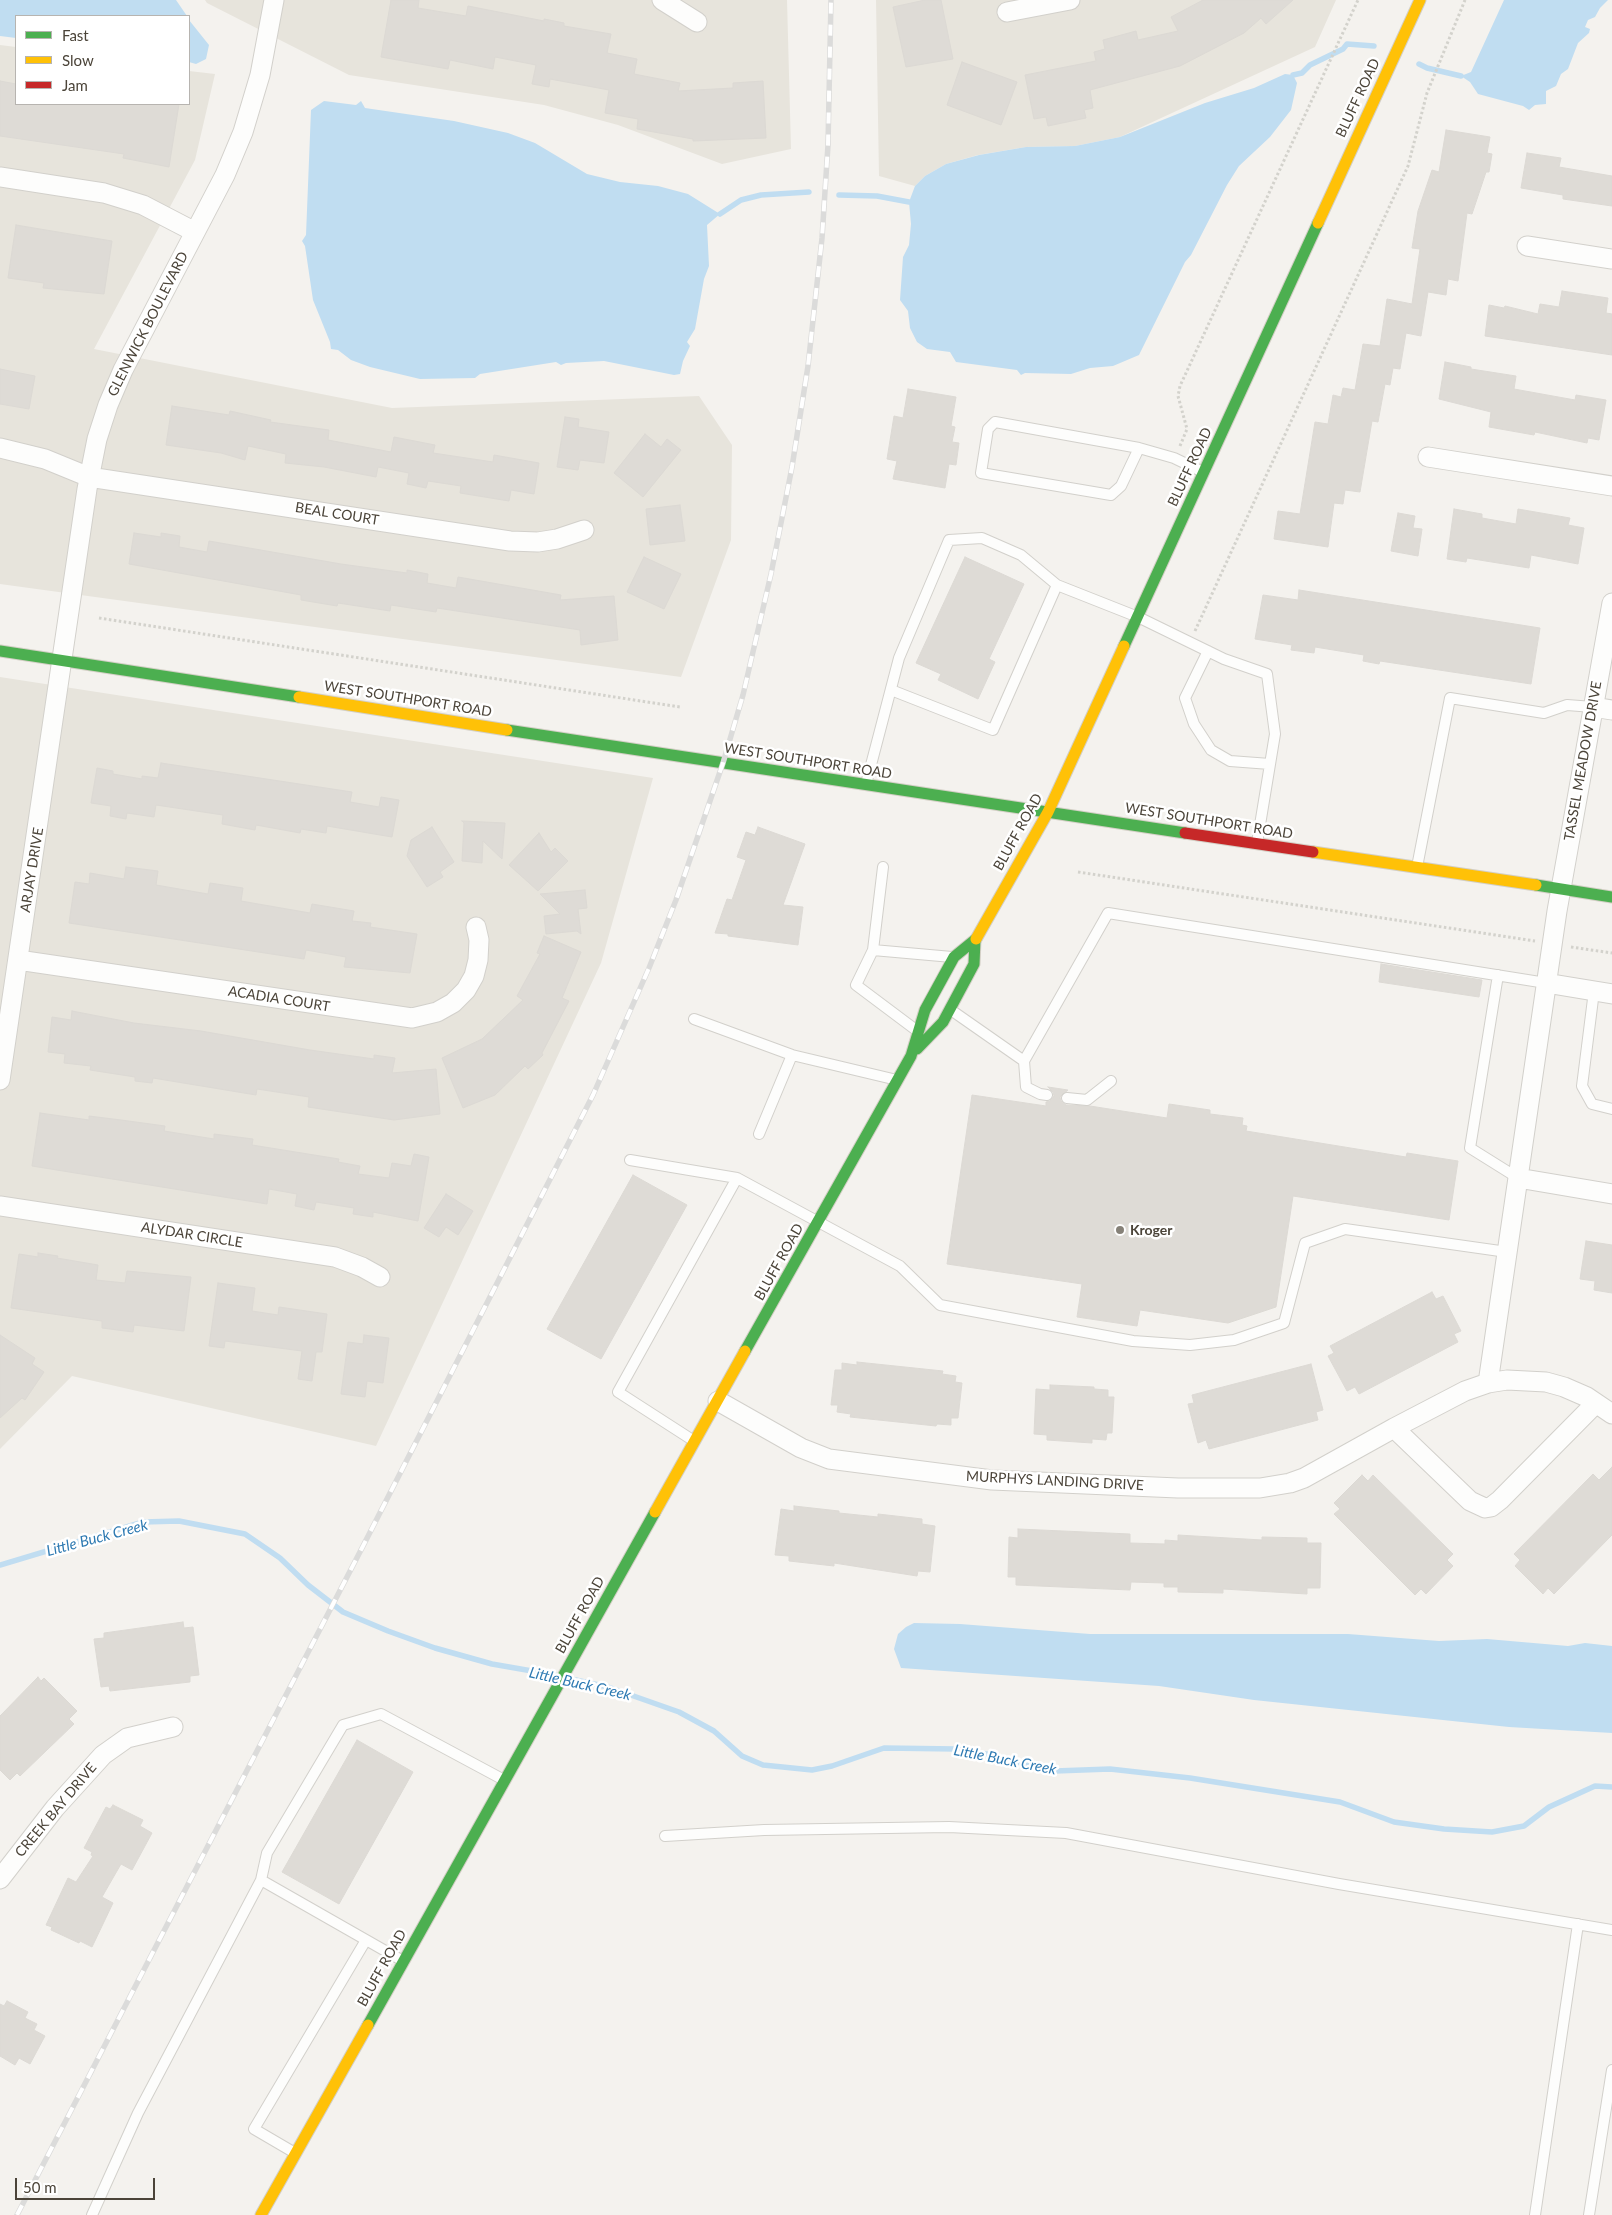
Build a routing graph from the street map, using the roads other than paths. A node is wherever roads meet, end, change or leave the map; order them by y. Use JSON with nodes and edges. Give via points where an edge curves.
{"nodes":[{"id":1,"x":274,"y":0,"type":"edge"},
{"id":2,"x":662,"y":0,"type":"edge"},
{"id":3,"x":1070,"y":0,"type":"edge"},
{"id":4,"x":1420,"y":0,"type":"edge"},
{"id":5,"x":1007,"y":12,"type":"dead end"},
{"id":6,"x":697,"y":22,"type":"dead end"},
{"id":7,"x":0,"y":177,"type":"edge"},
{"id":8,"x":195,"y":232,"type":"junction"},
{"id":9,"x":1526,"y":246,"type":"dead end"},
{"id":10,"x":1612,"y":259,"type":"edge"},
{"id":11,"x":0,"y":448,"type":"edge"},
{"id":12,"x":1139,"y":448,"type":"junction"},
{"id":13,"x":1428,"y":457,"type":"dead end"},
{"id":14,"x":1204,"y":472,"type":"junction"},
{"id":15,"x":89,"y":477,"type":"junction"},
{"id":16,"x":1612,"y":486,"type":"edge"},
{"id":17,"x":584,"y":530,"type":"dead end"},
{"id":18,"x":1058,"y":585,"type":"junction"},
{"id":19,"x":1612,"y":603,"type":"edge"},
{"id":20,"x":1138,"y":617,"type":"junction"},
{"id":21,"x":0,"y":651,"type":"edge"},
{"id":22,"x":1208,"y":651,"type":"junction"},
{"id":23,"x":63,"y":661,"type":"junction"},
{"id":24,"x":890,"y":690,"type":"junction"},
{"id":25,"x":1593,"y":707,"type":"junction"},
{"id":26,"x":1612,"y":710,"type":"edge"},
{"id":27,"x":1270,"y":764,"type":"junction"},
{"id":28,"x":866,"y":785,"type":"junction"},
{"id":29,"x":1048,"y":812,"type":"junction"},
{"id":30,"x":1257,"y":844,"type":"junction"},
{"id":31,"x":883,"y":867,"type":"dead end"},
{"id":32,"x":1416,"y":868,"type":"junction"},
{"id":33,"x":1561,"y":890,"type":"junction"},
{"id":34,"x":1612,"y":897,"type":"edge"},
{"id":35,"x":476,"y":927,"type":"dead end"},
{"id":36,"x":975,"y":940,"type":"junction"},
{"id":37,"x":873,"y":950,"type":"junction"},
{"id":38,"x":954,"y":957,"type":"junction"},
{"id":39,"x":18,"y":960,"type":"junction"},
{"id":40,"x":1498,"y":975,"type":"junction"},
{"id":41,"x":1546,"y":983,"type":"junction"},
{"id":42,"x":1603,"y":992,"type":"edge"},
{"id":43,"x":950,"y":1010,"type":"junction"},
{"id":44,"x":694,"y":1018,"type":"dead end"},
{"id":45,"x":919,"y":1032,"type":"junction"},
{"id":46,"x":792,"y":1055,"type":"junction"},
{"id":47,"x":912,"y":1056,"type":"junction"},
{"id":48,"x":1024,"y":1061,"type":"junction"},
{"id":49,"x":0,"y":1080,"type":"edge"},
{"id":50,"x":898,"y":1080,"type":"junction"},
{"id":51,"x":1111,"y":1081,"type":"dead end"},
{"id":52,"x":1047,"y":1095,"type":"dead end"},
{"id":53,"x":1067,"y":1098,"type":"dead end"},
{"id":54,"x":1612,"y":1109,"type":"edge"},
{"id":55,"x":758,"y":1134,"type":"dead end"},
{"id":56,"x":630,"y":1160,"type":"dead end"},
{"id":57,"x":737,"y":1178,"type":"junction"},
{"id":58,"x":1518,"y":1178,"type":"junction"},
{"id":59,"x":1612,"y":1194,"type":"edge"},
{"id":60,"x":0,"y":1206,"type":"edge"},
{"id":61,"x":818,"y":1222,"type":"junction"},
{"id":62,"x":1507,"y":1252,"type":"junction"},
{"id":63,"x":380,"y":1277,"type":"dead end"},
{"id":64,"x":1488,"y":1383,"type":"junction"},
{"id":65,"x":718,"y":1401,"type":"junction"},
{"id":66,"x":1596,"y":1403,"type":"junction"},
{"id":67,"x":1612,"y":1414,"type":"edge"},
{"id":68,"x":1394,"y":1428,"type":"junction"},
{"id":69,"x":695,"y":1441,"type":"junction"},
{"id":70,"x":173,"y":1727,"type":"dead end"},
{"id":71,"x":504,"y":1780,"type":"junction"},
{"id":72,"x":665,"y":1836,"type":"dead end"},
{"id":73,"x":0,"y":1879,"type":"edge"},
{"id":74,"x":261,"y":1880,"type":"junction"},
{"id":75,"x":1578,"y":1924,"type":"junction"},
{"id":76,"x":1612,"y":1930,"type":"edge"},
{"id":77,"x":366,"y":1940,"type":"junction"},
{"id":78,"x":403,"y":1961,"type":"junction"},
{"id":79,"x":1612,"y":2070,"type":"edge"},
{"id":80,"x":296,"y":2153,"type":"junction"},
{"id":81,"x":92,"y":2215,"type":"edge"},
{"id":82,"x":261,"y":2215,"type":"edge"},
{"id":83,"x":1535,"y":2215,"type":"edge"},
{"id":84,"x":1589,"y":2215,"type":"edge"}],
"edges":[{"from":1,"to":8,"type":"street","name":"GLENWICK BOULEVARD","via":[[260,75],[244,132]]},
{"from":2,"to":6,"type":"street"},
{"from":3,"to":5,"type":"street"},
{"from":4,"to":14,"type":"main road","name":"BLUFF ROAD"},
{"from":7,"to":8,"type":"street","via":[[104,193],[143,205]]},
{"from":8,"to":15,"type":"street","name":"GLENWICK BOULEVARD","via":[[118,382],[100,428]]},
{"from":9,"to":10,"type":"street"},
{"from":11,"to":15,"type":"street","name":"BEAL COURT","via":[[45,459]]},
{"from":12,"to":12,"type":"lane","via":[[995,422],[988,429],[981,474],[1111,495],[1121,486]]},
{"from":12,"to":14,"type":"lane","via":[[1174,458]]},
{"from":13,"to":16,"type":"street"},
{"from":14,"to":20,"type":"main road","name":"BLUFF ROAD"},
{"from":15,"to":17,"type":"street","name":"BEAL COURT","via":[[510,541],[538,542]]},
{"from":15,"to":23,"type":"street","name":"GLENWICK BOULEVARD"},
{"from":18,"to":20,"type":"lane"},
{"from":18,"to":24,"type":"lane","via":[[993,730]]},
{"from":18,"to":24,"type":"lane","via":[[1021,555],[982,538],[949,540],[899,658]]},
{"from":19,"to":25,"type":"street","name":"TASSEL MEADOW DRIVE"},
{"from":20,"to":22,"type":"lane"},
{"from":20,"to":29,"type":"main road","name":"BLUFF ROAD"},
{"from":21,"to":23,"type":"main road","name":"WEST SOUTHPORT ROAD"},
{"from":22,"to":27,"type":"lane","via":[[1268,674],[1275,734]]},
{"from":22,"to":27,"type":"lane","via":[[1186,698],[1194,724],[1211,750],[1230,761]]},
{"from":23,"to":28,"type":"main road","name":"WEST SOUTHPORT ROAD"},
{"from":23,"to":39,"type":"street","name":"ARJAY DRIVE"},
{"from":24,"to":28,"type":"lane"},
{"from":25,"to":26,"type":"street"},
{"from":25,"to":32,"type":"lane","via":[[1567,705],[1544,713],[1450,698]]},
{"from":25,"to":33,"type":"street","name":"TASSEL MEADOW DRIVE"},
{"from":27,"to":30,"type":"lane"},
{"from":28,"to":29,"type":"main road","name":"WEST SOUTHPORT ROAD"},
{"from":29,"to":30,"type":"main road","name":"WEST SOUTHPORT ROAD"},
{"from":29,"to":36,"type":"main road","name":"BLUFF ROAD"},
{"from":30,"to":32,"type":"main road","name":"WEST SOUTHPORT ROAD"},
{"from":31,"to":37,"type":"lane"},
{"from":32,"to":33,"type":"main road","name":"WEST SOUTHPORT ROAD"},
{"from":33,"to":34,"type":"main road","name":"WEST SOUTHPORT ROAD"},
{"from":33,"to":41,"type":"street","name":"TASSEL MEADOW DRIVE"},
{"from":35,"to":39,"type":"street","name":"ACADIA COURT","via":[[478,960],[466,990],[437,1012],[412,1018]]},
{"from":36,"to":38,"type":"main road","name":"BLUFF ROAD"},
{"from":36,"to":43,"type":"main road","name":"BLUFF ROAD","via":[[974,964]]},
{"from":37,"to":38,"type":"lane"},
{"from":37,"to":45,"type":"lane","via":[[856,985]]},
{"from":38,"to":45,"type":"main road","name":"BLUFF ROAD","via":[[925,1010]]},
{"from":39,"to":49,"type":"street","name":"ARJAY DRIVE"},
{"from":40,"to":41,"type":"lane"},
{"from":40,"to":48,"type":"lane","via":[[1108,913]]},
{"from":40,"to":58,"type":"lane","via":[[1470,1148]]},
{"from":41,"to":42,"type":"street"},
{"from":41,"to":58,"type":"street","name":"TASSEL MEADOW DRIVE"},
{"from":42,"to":54,"type":"lane","via":[[1582,1086],[1592,1104]]},
{"from":43,"to":47,"type":"main road","name":"BLUFF ROAD"},
{"from":43,"to":48,"type":"lane"},
{"from":44,"to":46,"type":"lane"},
{"from":45,"to":47,"type":"main road","name":"BLUFF ROAD"},
{"from":46,"to":50,"type":"lane"},
{"from":46,"to":55,"type":"lane"},
{"from":47,"to":50,"type":"main road","name":"BLUFF ROAD"},
{"from":48,"to":52,"type":"lane","via":[[1026,1086]]},
{"from":50,"to":61,"type":"main road","name":"BLUFF ROAD"},
{"from":51,"to":53,"type":"lane","via":[[1087,1100]]},
{"from":56,"to":57,"type":"lane"},
{"from":57,"to":61,"type":"lane"},
{"from":57,"to":69,"type":"lane","via":[[618,1392]]},
{"from":58,"to":59,"type":"street"},
{"from":58,"to":62,"type":"street","name":"TASSEL MEADOW DRIVE"},
{"from":60,"to":63,"type":"street","name":"ALYDAR CIRCLE","via":[[335,1258]]},
{"from":61,"to":62,"type":"lane","via":[[900,1266],[940,1305],[1133,1341],[1190,1345],[1234,1340],[1284,1323],[1305,1243],[1345,1229]]},
{"from":61,"to":65,"type":"main road","name":"BLUFF ROAD"},
{"from":62,"to":64,"type":"street","name":"TASSEL MEADOW DRIVE"},
{"from":64,"to":66,"type":"street","name":"MURPHYS LANDING DRIVE","via":[[1515,1379],[1546,1382],[1577,1392]]},
{"from":64,"to":68,"type":"street","name":"MURPHYS LANDING DRIVE"},
{"from":65,"to":68,"type":"street","name":"MURPHYS LANDING DRIVE","via":[[801,1448],[829,1459],[992,1480],[1178,1488],[1265,1487],[1290,1483]]},
{"from":65,"to":69,"type":"main road","name":"BLUFF ROAD"},
{"from":66,"to":67,"type":"street","name":"MURPHYS LANDING DRIVE"},
{"from":66,"to":68,"type":"street","via":[[1500,1500],[1488,1508],[1470,1501]]},
{"from":69,"to":71,"type":"main road","name":"BLUFF ROAD"},
{"from":70,"to":73,"type":"street","name":"CREEK BAY DRIVE","via":[[127,1738],[103,1755],[55,1808]]},
{"from":71,"to":74,"type":"lane","via":[[382,1714],[343,1725],[267,1853]]},
{"from":71,"to":78,"type":"main road","name":"BLUFF ROAD"},
{"from":72,"to":75,"type":"lane","via":[[764,1830],[949,1827],[1066,1833],[1338,1884]]},
{"from":74,"to":77,"type":"lane"},
{"from":74,"to":81,"type":"lane","via":[[138,2113]]},
{"from":75,"to":76,"type":"lane"},
{"from":75,"to":83,"type":"lane"},
{"from":77,"to":78,"type":"lane"},
{"from":77,"to":80,"type":"lane","via":[[254,2129]]},
{"from":78,"to":80,"type":"main road","name":"BLUFF ROAD"},
{"from":79,"to":84,"type":"lane"},
{"from":80,"to":82,"type":"main road","name":"BLUFF ROAD"}]}
